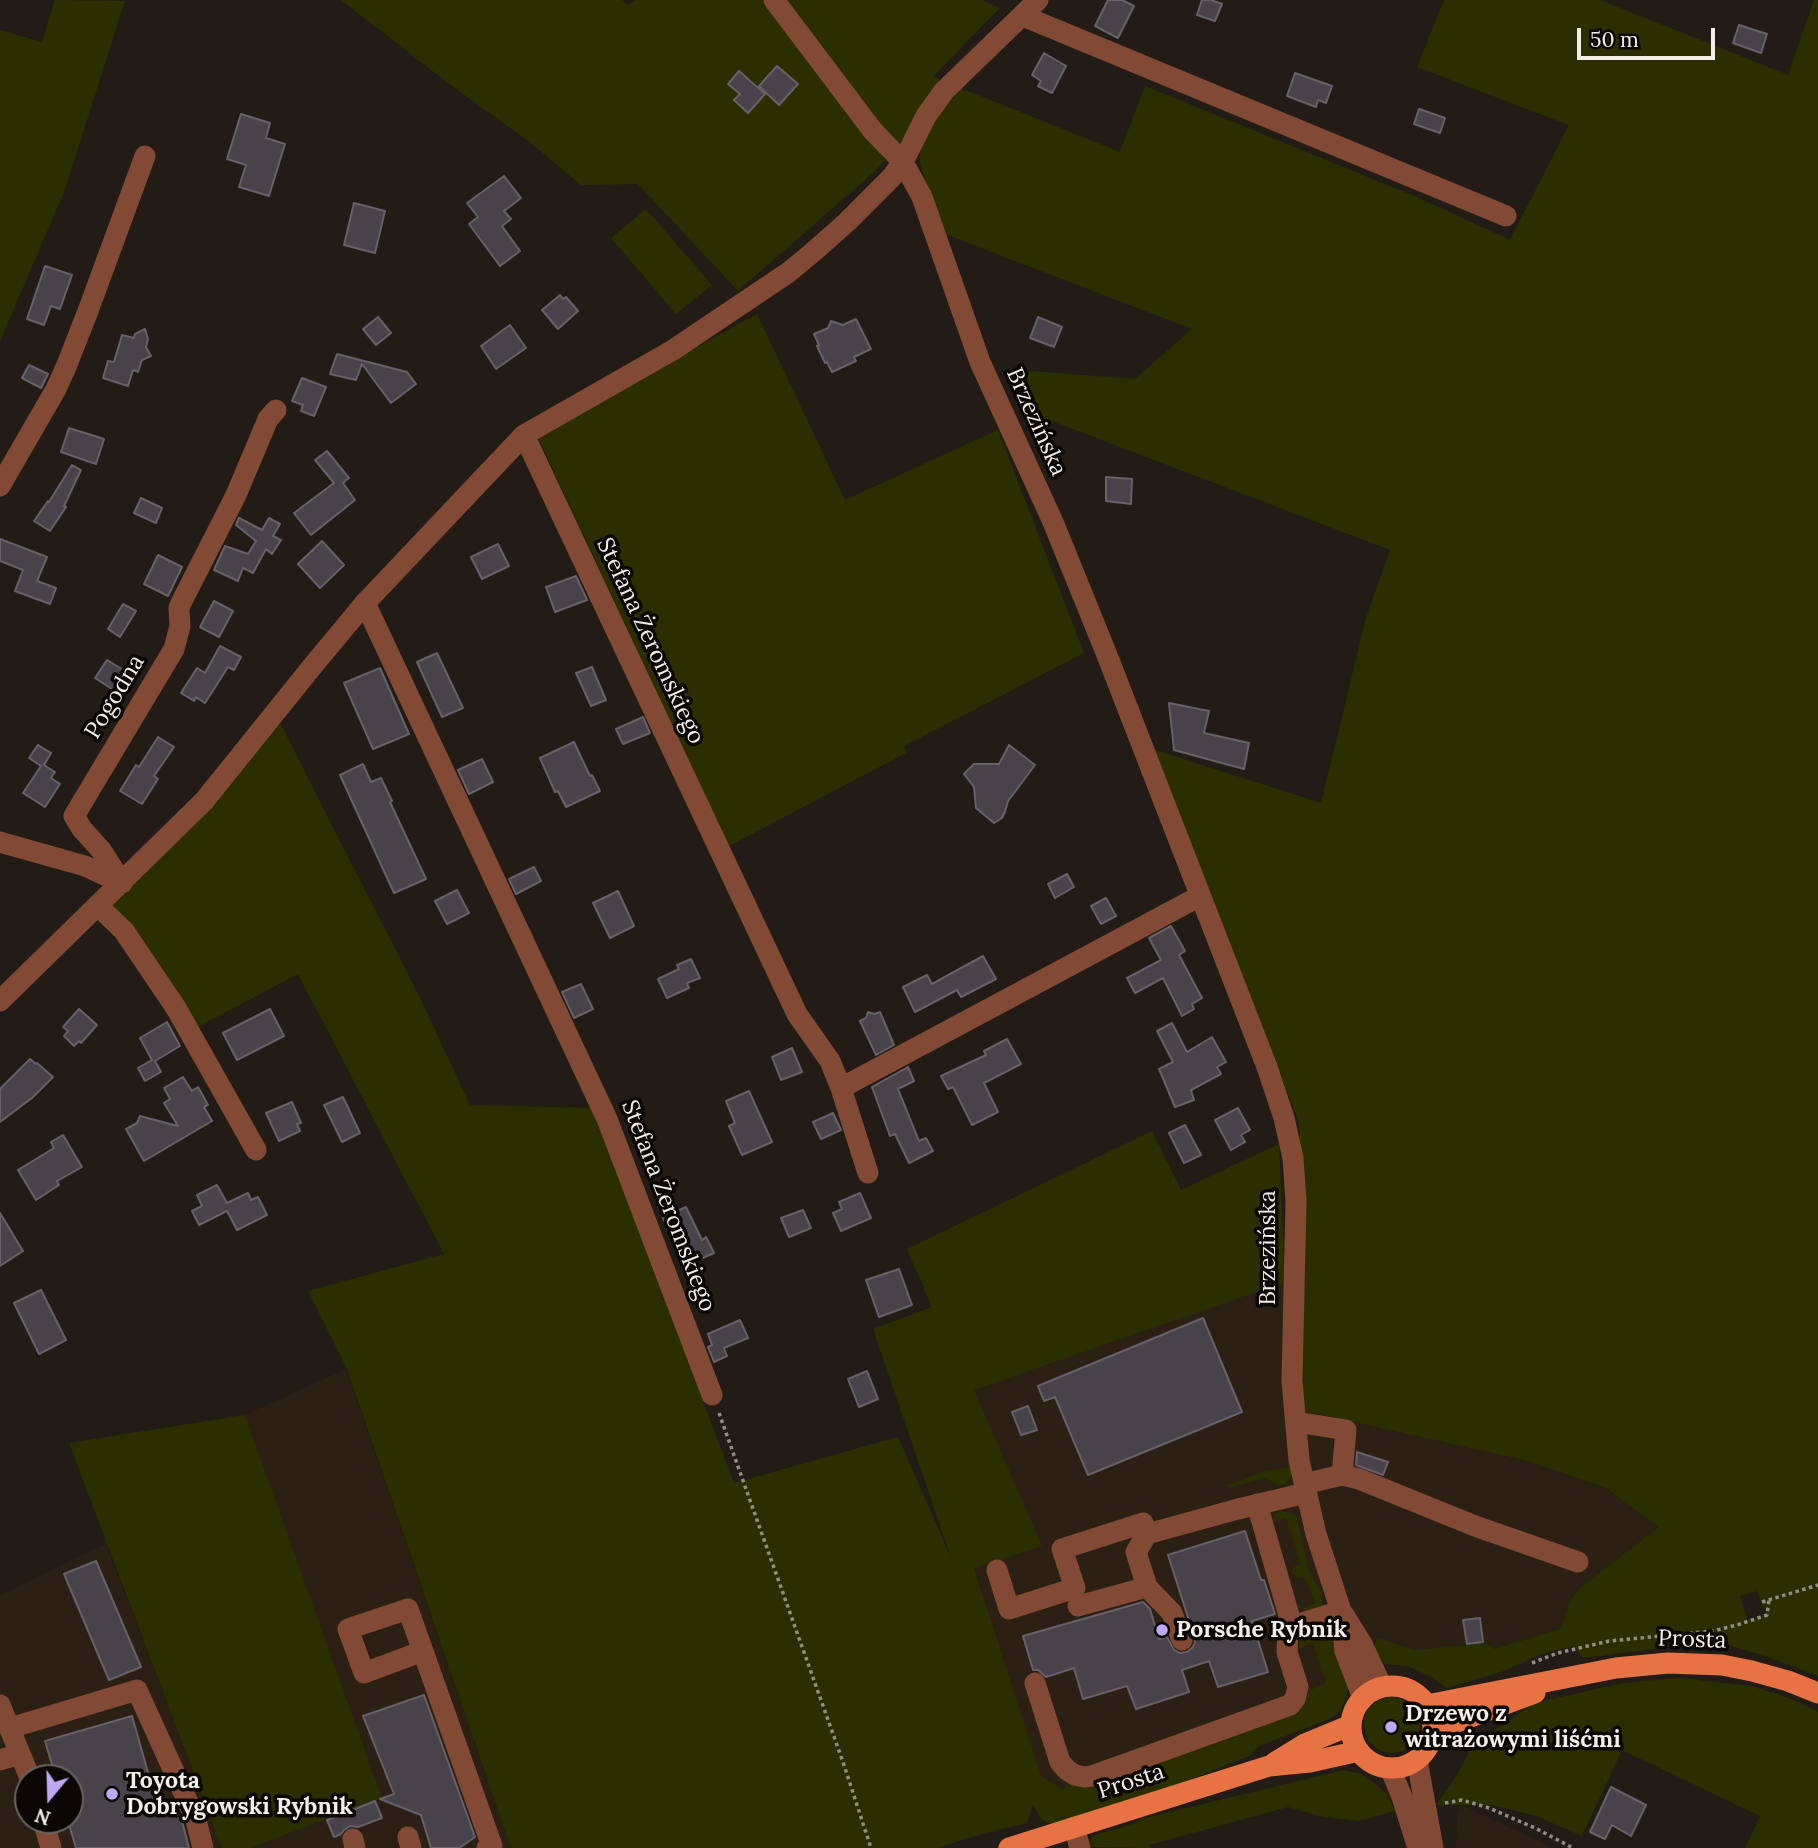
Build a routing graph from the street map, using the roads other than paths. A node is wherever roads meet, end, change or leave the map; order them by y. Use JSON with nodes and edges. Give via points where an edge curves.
{"nodes":[{"id":1,"x":774,"y":0,"type":"edge"},
{"id":2,"x":1038,"y":0,"type":"edge"},
{"id":3,"x":1023,"y":16,"type":"junction"},
{"id":4,"x":145,"y":156,"type":"dead end"},
{"id":5,"x":902,"y":162,"type":"junction"},
{"id":6,"x":1506,"y":216,"type":"dead end"},
{"id":7,"x":276,"y":410,"type":"dead end"},
{"id":8,"x":524,"y":435,"type":"junction"},
{"id":9,"x":0,"y":486,"type":"edge"},
{"id":10,"x":365,"y":604,"type":"junction"},
{"id":11,"x":0,"y":842,"type":"edge"},
{"id":12,"x":122,"y":883,"type":"junction"},
{"id":13,"x":1200,"y":896,"type":"junction"},
{"id":14,"x":98,"y":906,"type":"junction"},
{"id":15,"x":0,"y":1001,"type":"edge"},
{"id":16,"x":841,"y":1088,"type":"junction"},
{"id":17,"x":256,"y":1150,"type":"dead end"},
{"id":18,"x":868,"y":1173,"type":"dead end"},
{"id":19,"x":712,"y":1395,"type":"road end"},
{"id":20,"x":1296,"y":1422,"type":"junction"},
{"id":21,"x":1342,"y":1475,"type":"junction"},
{"id":22,"x":1305,"y":1488,"type":"junction"},
{"id":23,"x":1256,"y":1504,"type":"junction"},
{"id":24,"x":1147,"y":1534,"type":"junction"},
{"id":25,"x":1578,"y":1562,"type":"dead end"},
{"id":26,"x":996,"y":1570,"type":"dead end"},
{"id":27,"x":1147,"y":1587,"type":"junction"},
{"id":28,"x":1078,"y":1606,"type":"dead end"},
{"id":29,"x":1341,"y":1611,"type":"junction"},
{"id":30,"x":1292,"y":1626,"type":"junction"},
{"id":31,"x":1182,"y":1640,"type":"dead end"},
{"id":32,"x":423,"y":1651,"type":"dead end"},
{"id":33,"x":1562,"y":1679,"type":"junction"},
{"id":34,"x":1035,"y":1683,"type":"dead end"},
{"id":35,"x":1382,"y":1686,"type":"junction"},
{"id":36,"x":1818,"y":1693,"type":"edge"},
{"id":37,"x":1363,"y":1698,"type":"junction"},
{"id":38,"x":1427,"y":1704,"type":"junction"},
{"id":39,"x":0,"y":1706,"type":"edge"},
{"id":40,"x":1351,"y":1725,"type":"junction"},
{"id":41,"x":9,"y":1728,"type":"junction"},
{"id":42,"x":1433,"y":1731,"type":"junction"},
{"id":43,"x":1359,"y":1751,"type":"junction"},
{"id":44,"x":1308,"y":1753,"type":"junction"},
{"id":45,"x":10,"y":1757,"type":"edge"},
{"id":46,"x":1417,"y":1760,"type":"junction"},
{"id":47,"x":1390,"y":1768,"type":"junction"},
{"id":48,"x":1426,"y":1813,"type":"junction"},
{"id":49,"x":1073,"y":1827,"type":"junction"},
{"id":50,"x":203,"y":1848,"type":"edge"},
{"id":51,"x":487,"y":1848,"type":"edge"},
{"id":52,"x":1009,"y":1848,"type":"edge"},
{"id":53,"x":1080,"y":1848,"type":"edge"},
{"id":54,"x":1418,"y":1848,"type":"edge"},
{"id":55,"x":1433,"y":1848,"type":"edge"}],
"edges":[{"from":1,"to":5,"type":"street","name":"Brzezińska","via":[[873,131]]},
{"from":2,"to":3,"type":"street"},
{"from":3,"to":5,"type":"street","via":[[944,90]]},
{"from":3,"to":6,"type":"street"},
{"from":4,"to":9,"type":"street","via":[[66,367]]},
{"from":5,"to":8,"type":"street","via":[[847,222],[789,272],[673,350]]},
{"from":5,"to":13,"type":"street","name":"Brzezińska","via":[[922,197],[980,362],[1053,522]]},
{"from":7,"to":12,"type":"street","name":"Pogodna","via":[[181,603],[174,649],[74,816]]},
{"from":8,"to":10,"type":"street"},
{"from":8,"to":16,"type":"street","name":"Stefana Żeromskiego","via":[[797,1014],[830,1061]]},
{"from":10,"to":12,"type":"street","via":[[204,801]]},
{"from":10,"to":19,"type":"street","name":"Stefana Żeromskiego","via":[[607,1119]]},
{"from":11,"to":12,"type":"street","via":[[85,866]]},
{"from":12,"to":14,"type":"street"},
{"from":13,"to":16,"type":"street"},
{"from":13,"to":20,"type":"street","name":"Brzezińska","via":[[1290,1138],[1296,1201],[1292,1381]]},
{"from":14,"to":15,"type":"street"},
{"from":14,"to":17,"type":"street","via":[[124,931],[176,1008]]},
{"from":16,"to":18,"type":"street","name":"Stefana Żeromskiego"},
{"from":20,"to":21,"type":"street","via":[[1346,1430]]},
{"from":20,"to":22,"type":"street","name":"Brzezińska"},
{"from":21,"to":22,"type":"street"},
{"from":21,"to":25,"type":"street"},
{"from":22,"to":23,"type":"street"},
{"from":22,"to":29,"type":"street","name":"Brzezińska"},
{"from":23,"to":24,"type":"street"},
{"from":23,"to":30,"type":"street"},
{"from":24,"to":26,"type":"street","via":[[1143,1522],[1062,1549],[1075,1588],[1009,1609]]},
{"from":24,"to":27,"type":"street","via":[[1136,1552]]},
{"from":27,"to":28,"type":"street"},
{"from":27,"to":31,"type":"street","via":[[1172,1613]]},
{"from":29,"to":30,"type":"street"},
{"from":29,"to":35,"type":"street","name":"Brzezińska"},
{"from":29,"to":37,"type":"street","name":"Brzezińska","via":[[1345,1651]]},
{"from":30,"to":34,"type":"street","via":[[1287,1652],[1298,1683],[1293,1702],[1093,1776],[1075,1775],[1060,1762]]},
{"from":32,"to":51,"type":"street","via":[[492,1846]]},
{"from":33,"to":36,"type":"main road","name":"Prosta","via":[[1668,1662],[1722,1665]]},
{"from":33,"to":38,"type":"main road","name":"Prosta"},
{"from":33,"to":42,"type":"main road","name":"Prosta"},
{"from":35,"to":37,"type":"main road"},
{"from":35,"to":38,"type":"main road","via":[[1410,1690]]},
{"from":37,"to":40,"type":"main road"},
{"from":38,"to":42,"type":"main road"},
{"from":39,"to":41,"type":"street"},
{"from":40,"to":43,"type":"main road"},
{"from":40,"to":44,"type":"main road","name":"Prosta"},
{"from":41,"to":45,"type":"street"},
{"from":41,"to":50,"type":"street","via":[[138,1689],[196,1820]]},
{"from":42,"to":46,"type":"main road"},
{"from":43,"to":44,"type":"main road","name":"Prosta"},
{"from":43,"to":47,"type":"main road","via":[[1372,1763]]},
{"from":44,"to":49,"type":"main road","name":"Prosta"},
{"from":46,"to":47,"type":"main road"},
{"from":46,"to":48,"type":"street"},
{"from":47,"to":48,"type":"street"},
{"from":48,"to":54,"type":"street"},
{"from":48,"to":55,"type":"street"},
{"from":49,"to":52,"type":"main road","name":"Prosta"},
{"from":49,"to":53,"type":"street"}]}
